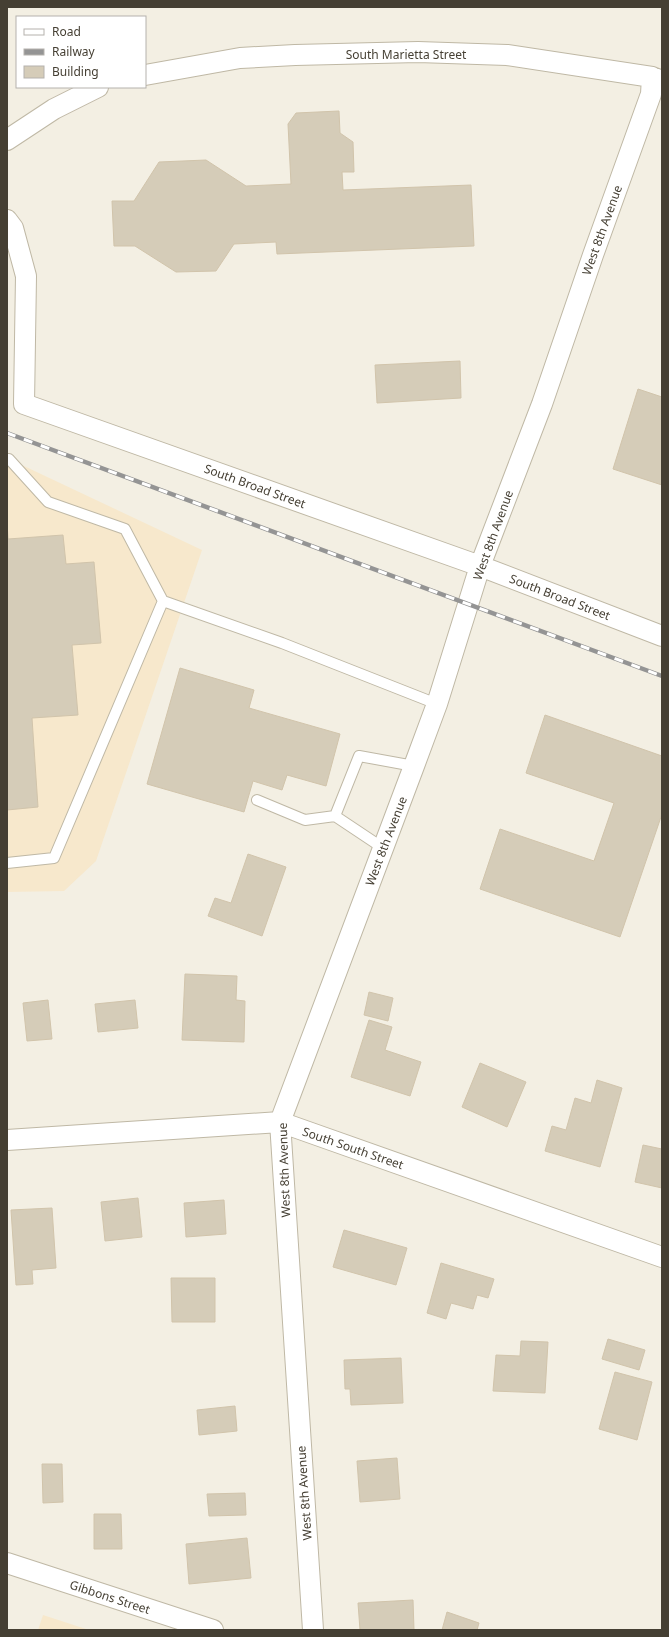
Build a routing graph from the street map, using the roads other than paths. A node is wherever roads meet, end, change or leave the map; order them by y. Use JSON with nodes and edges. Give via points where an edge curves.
{"nodes":[{"id":1,"x":147,"y":74,"type":"edge"},
{"id":2,"x":657,"y":79,"type":"edge"},
{"id":3,"x":96,"y":88,"type":"edge"},
{"id":4,"x":7,"y":140,"type":"edge"},
{"id":5,"x":7,"y":220,"type":"edge"},
{"id":6,"x":7,"y":459,"type":"edge"},
{"id":7,"x":480,"y":566,"type":"junction"},
{"id":8,"x":163,"y":601,"type":"junction"},
{"id":9,"x":662,"y":636,"type":"edge"},
{"id":10,"x":436,"y":704,"type":"junction"},
{"id":11,"x":414,"y":766,"type":"junction"},
{"id":12,"x":257,"y":800,"type":"dead end"},
{"id":13,"x":335,"y":816,"type":"junction"},
{"id":14,"x":383,"y":848,"type":"junction"},
{"id":15,"x":7,"y":863,"type":"edge"},
{"id":16,"x":280,"y":1122,"type":"junction"},
{"id":17,"x":7,"y":1140,"type":"edge"},
{"id":18,"x":662,"y":1257,"type":"edge"},
{"id":19,"x":7,"y":1563,"type":"edge"},
{"id":20,"x":213,"y":1630,"type":"edge"},
{"id":21,"x":312,"y":1630,"type":"edge"}],
"edges":[{"from":1,"to":2,"type":"street","name":"South Marietta Street","via":[[240,58],[418,52],[507,55]]},
{"from":2,"to":7,"type":"street","name":"West 8th Avenue","via":[[542,404]]},
{"from":3,"to":4,"type":"street","via":[[54,109]]},
{"from":5,"to":7,"type":"street","name":"South Broad Street","via":[[13,228],[26,276],[24,404]]},
{"from":6,"to":8,"type":"lane","via":[[48,502],[125,529]]},
{"from":7,"to":9,"type":"street","name":"South Broad Street"},
{"from":7,"to":10,"type":"street","name":"West 8th Avenue"},
{"from":8,"to":10,"type":"lane","via":[[282,643]]},
{"from":8,"to":15,"type":"lane","via":[[54,858]]},
{"from":10,"to":11,"type":"street","name":"West 8th Avenue"},
{"from":11,"to":13,"type":"lane","via":[[359,756]]},
{"from":11,"to":14,"type":"street","name":"West 8th Avenue"},
{"from":12,"to":13,"type":"lane","via":[[305,820]]},
{"from":13,"to":14,"type":"lane"},
{"from":14,"to":16,"type":"street","name":"West 8th Avenue"},
{"from":16,"to":17,"type":"street","name":"South South Street"},
{"from":16,"to":18,"type":"street","name":"South South Street"},
{"from":16,"to":21,"type":"street","name":"West 8th Avenue"},
{"from":19,"to":20,"type":"street","name":"Gibbons Street"}]}
